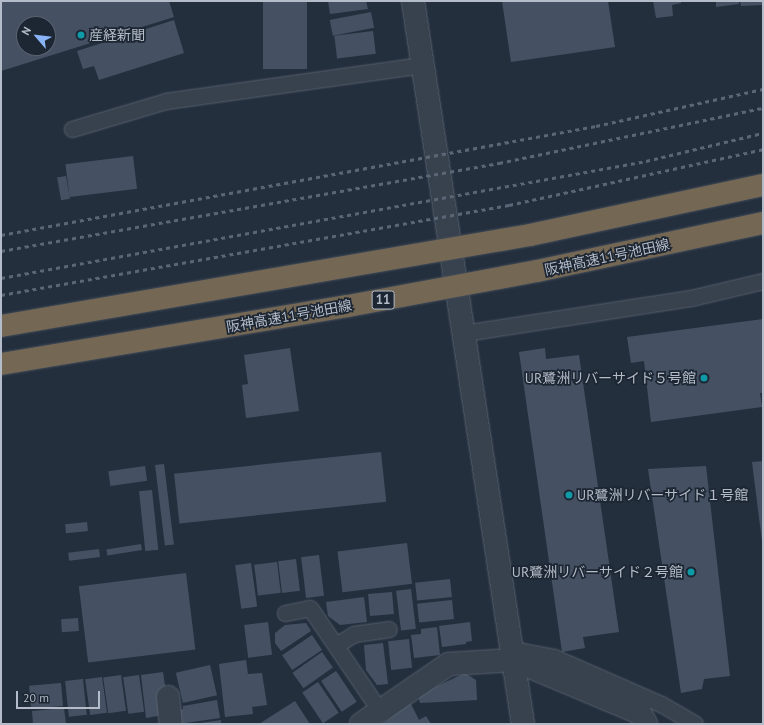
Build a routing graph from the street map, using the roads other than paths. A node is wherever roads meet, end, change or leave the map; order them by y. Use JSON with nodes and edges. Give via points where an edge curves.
{"nodes":[{"id":1,"x":413,"y":1,"type":"edge"},
{"id":2,"x":423,"y":65,"type":"junction"},
{"id":3,"x":72,"y":129,"type":"dead end"},
{"id":4,"x":763,"y":185,"type":"edge"},
{"id":5,"x":763,"y":222,"type":"edge"},
{"id":6,"x":763,"y":281,"type":"edge"},
{"id":7,"x":1,"y":326,"type":"edge"},
{"id":8,"x":464,"y":333,"type":"junction"},
{"id":9,"x":1,"y":364,"type":"edge"},
{"id":10,"x":285,"y":613,"type":"dead end"},
{"id":11,"x":389,"y":629,"type":"dead end"},
{"id":12,"x":336,"y":645,"type":"junction"},
{"id":13,"x":513,"y":654,"type":"junction"},
{"id":14,"x":168,"y":697,"type":"dead end"},
{"id":15,"x":380,"y":711,"type":"junction"},
{"id":16,"x":170,"y":724,"type":"edge"},
{"id":17,"x":361,"y":724,"type":"edge"},
{"id":18,"x":523,"y":724,"type":"edge"},
{"id":19,"x":646,"y":724,"type":"edge"},
{"id":20,"x":695,"y":724,"type":"edge"}],
"edges":[{"from":1,"to":2,"type":"street"},
{"from":2,"to":3,"type":"lane","via":[[166,101]]},
{"from":2,"to":8,"type":"street"},
{"from":4,"to":7,"type":"highway","bridge":true,"via":[[530,235]]},
{"from":5,"to":9,"type":"highway","name":"阪神高速11号池田線","number":"11","bridge":true,"via":[[537,271],[348,306]]},
{"from":6,"to":8,"type":"lane","via":[[691,298]]},
{"from":8,"to":13,"type":"street"},
{"from":10,"to":12,"type":"lane","via":[[310,608]]},
{"from":11,"to":12,"type":"lane","via":[[354,634]]},
{"from":12,"to":15,"type":"lane"},
{"from":13,"to":15,"type":"street","via":[[449,664]]},
{"from":13,"to":18,"type":"street"},
{"from":13,"to":19,"type":"street","via":[[640,713]]},
{"from":13,"to":20,"type":"lane","via":[[554,657],[661,704]]},
{"from":14,"to":16,"type":"street"},
{"from":15,"to":17,"type":"street"}]}
